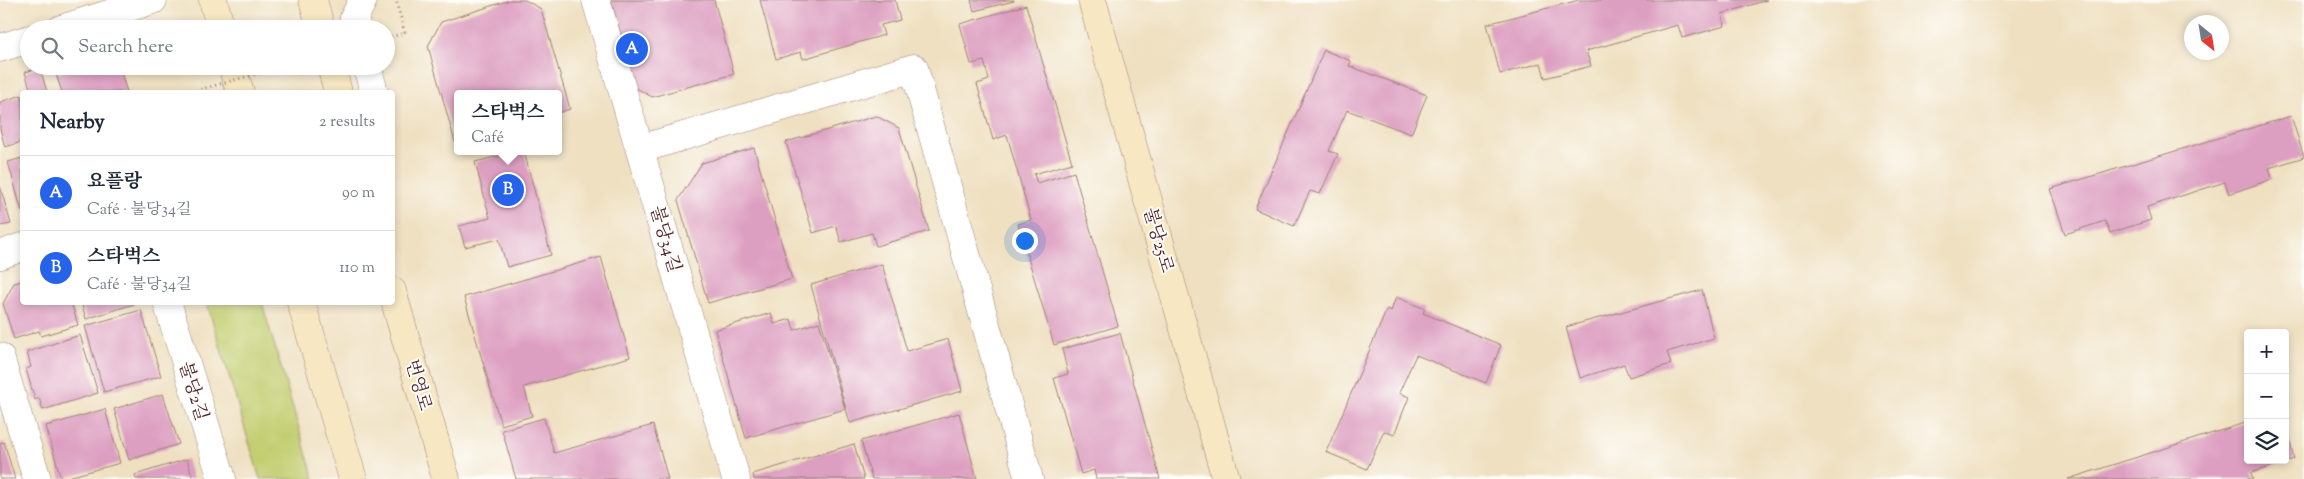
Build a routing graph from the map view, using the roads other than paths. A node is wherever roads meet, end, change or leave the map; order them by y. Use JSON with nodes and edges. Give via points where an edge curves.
{"nodes":[{"id":1,"x":153,"y":0,"type":"edge"},
{"id":2,"x":213,"y":0,"type":"edge"},
{"id":3,"x":313,"y":0,"type":"edge"},
{"id":4,"x":363,"y":0,"type":"edge"},
{"id":5,"x":596,"y":0,"type":"edge"},
{"id":6,"x":1092,"y":0,"type":"edge"},
{"id":7,"x":90,"y":20,"type":"edge"},
{"id":8,"x":219,"y":20,"type":"edge"},
{"id":9,"x":319,"y":20,"type":"edge"},
{"id":10,"x":355,"y":20,"type":"edge"},
{"id":11,"x":20,"y":42,"type":"edge"},
{"id":12,"x":0,"y":48,"type":"edge"},
{"id":13,"x":235,"y":75,"type":"edge"},
{"id":14,"x":333,"y":75,"type":"edge"},
{"id":15,"x":369,"y":75,"type":"edge"},
{"id":16,"x":239,"y":90,"type":"edge"},
{"id":17,"x":337,"y":90,"type":"edge"},
{"id":18,"x":373,"y":90,"type":"edge"},
{"id":19,"x":640,"y":149,"type":"junction"},
{"id":20,"x":20,"y":249,"type":"edge"},
{"id":21,"x":0,"y":254,"type":"edge"},
{"id":22,"x":395,"y":301,"type":"edge"},
{"id":23,"x":168,"y":305,"type":"edge"},
{"id":24,"x":302,"y":305,"type":"edge"},
{"id":25,"x":0,"y":358,"type":"edge"},
{"id":26,"x":37,"y":479,"type":"edge"},
{"id":27,"x":222,"y":479,"type":"edge"},
{"id":28,"x":353,"y":479,"type":"edge"},
{"id":29,"x":446,"y":479,"type":"edge"},
{"id":30,"x":736,"y":479,"type":"edge"},
{"id":31,"x":1029,"y":479,"type":"edge"},
{"id":32,"x":1226,"y":479,"type":"edge"}],
"edges":[{"from":1,"to":7,"type":"street"},
{"from":2,"to":8,"type":"main road"},
{"from":3,"to":9,"type":"main road"},
{"from":4,"to":10,"type":"street"},
{"from":5,"to":19,"type":"street","name":"불당34길"},
{"from":6,"to":32,"type":"main road","name":"불당25로"},
{"from":11,"to":12,"type":"street"},
{"from":13,"to":16,"type":"main road"},
{"from":14,"to":17,"type":"main road"},
{"from":15,"to":18,"type":"street"},
{"from":19,"to":30,"type":"street","name":"불당34길"},
{"from":19,"to":31,"type":"street","via":[[914,68]]},
{"from":20,"to":21,"type":"street"},
{"from":22,"to":29,"type":"main road","name":"번영로"},
{"from":23,"to":27,"type":"street","name":"불당2길"},
{"from":24,"to":28,"type":"main road"},
{"from":25,"to":26,"type":"street"}]}
